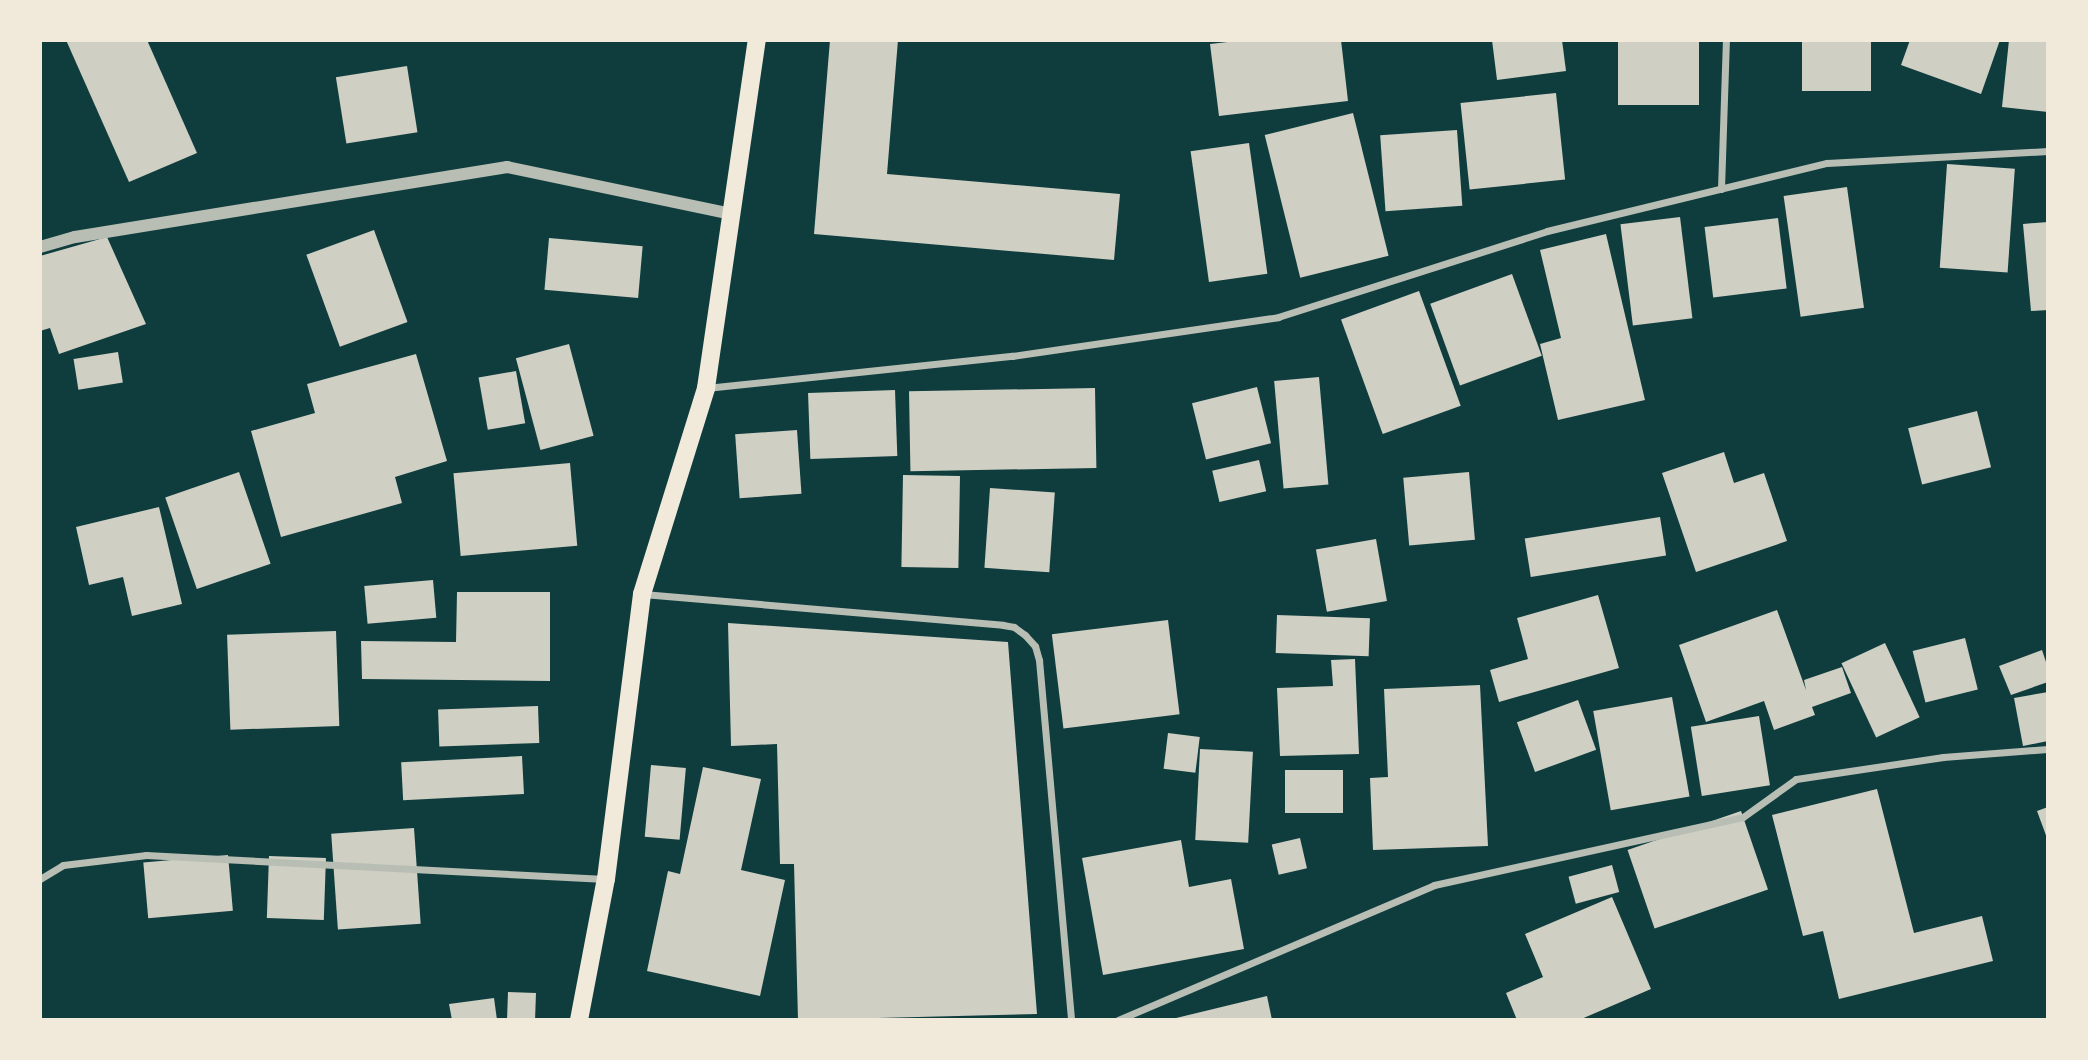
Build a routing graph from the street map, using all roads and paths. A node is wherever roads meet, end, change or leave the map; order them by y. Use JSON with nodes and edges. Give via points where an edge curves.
{"nodes":[{"id":1,"x":757,"y":40,"type":"edge"},
{"id":2,"x":1726,"y":40,"type":"edge"},
{"id":3,"x":2048,"y":151,"type":"edge"},
{"id":4,"x":1721,"y":189,"type":"junction"},
{"id":5,"x":732,"y":214,"type":"junction"},
{"id":6,"x":40,"y":247,"type":"edge"},
{"id":7,"x":706,"y":388,"type":"junction"},
{"id":8,"x":642,"y":594,"type":"junction"},
{"id":9,"x":2048,"y":749,"type":"edge"},
{"id":10,"x":606,"y":878,"type":"junction"},
{"id":11,"x":40,"y":879,"type":"edge"},
{"id":12,"x":579,"y":1020,"type":"edge"},
{"id":13,"x":1071,"y":1020,"type":"edge"},
{"id":14,"x":1118,"y":1020,"type":"edge"}],
"edges":[{"from":1,"to":5,"type":"main road"},
{"from":2,"to":4,"type":"street"},
{"from":3,"to":4,"type":"street","via":[[1827,163]]},
{"from":4,"to":7,"type":"street","via":[[1546,231],[1278,317],[1012,356]]},
{"from":5,"to":6,"type":"street","via":[[507,167],[75,237]]},
{"from":5,"to":7,"type":"main road"},
{"from":7,"to":8,"type":"main road"},
{"from":8,"to":10,"type":"main road"},
{"from":8,"to":13,"type":"street","via":[[1003,625],[1025,635],[1039,660]]},
{"from":9,"to":14,"type":"street","via":[[1943,757],[1796,779],[1743,817],[1434,885]]},
{"from":10,"to":11,"type":"street","via":[[146,855],[63,865]]},
{"from":10,"to":12,"type":"main road"}]}
